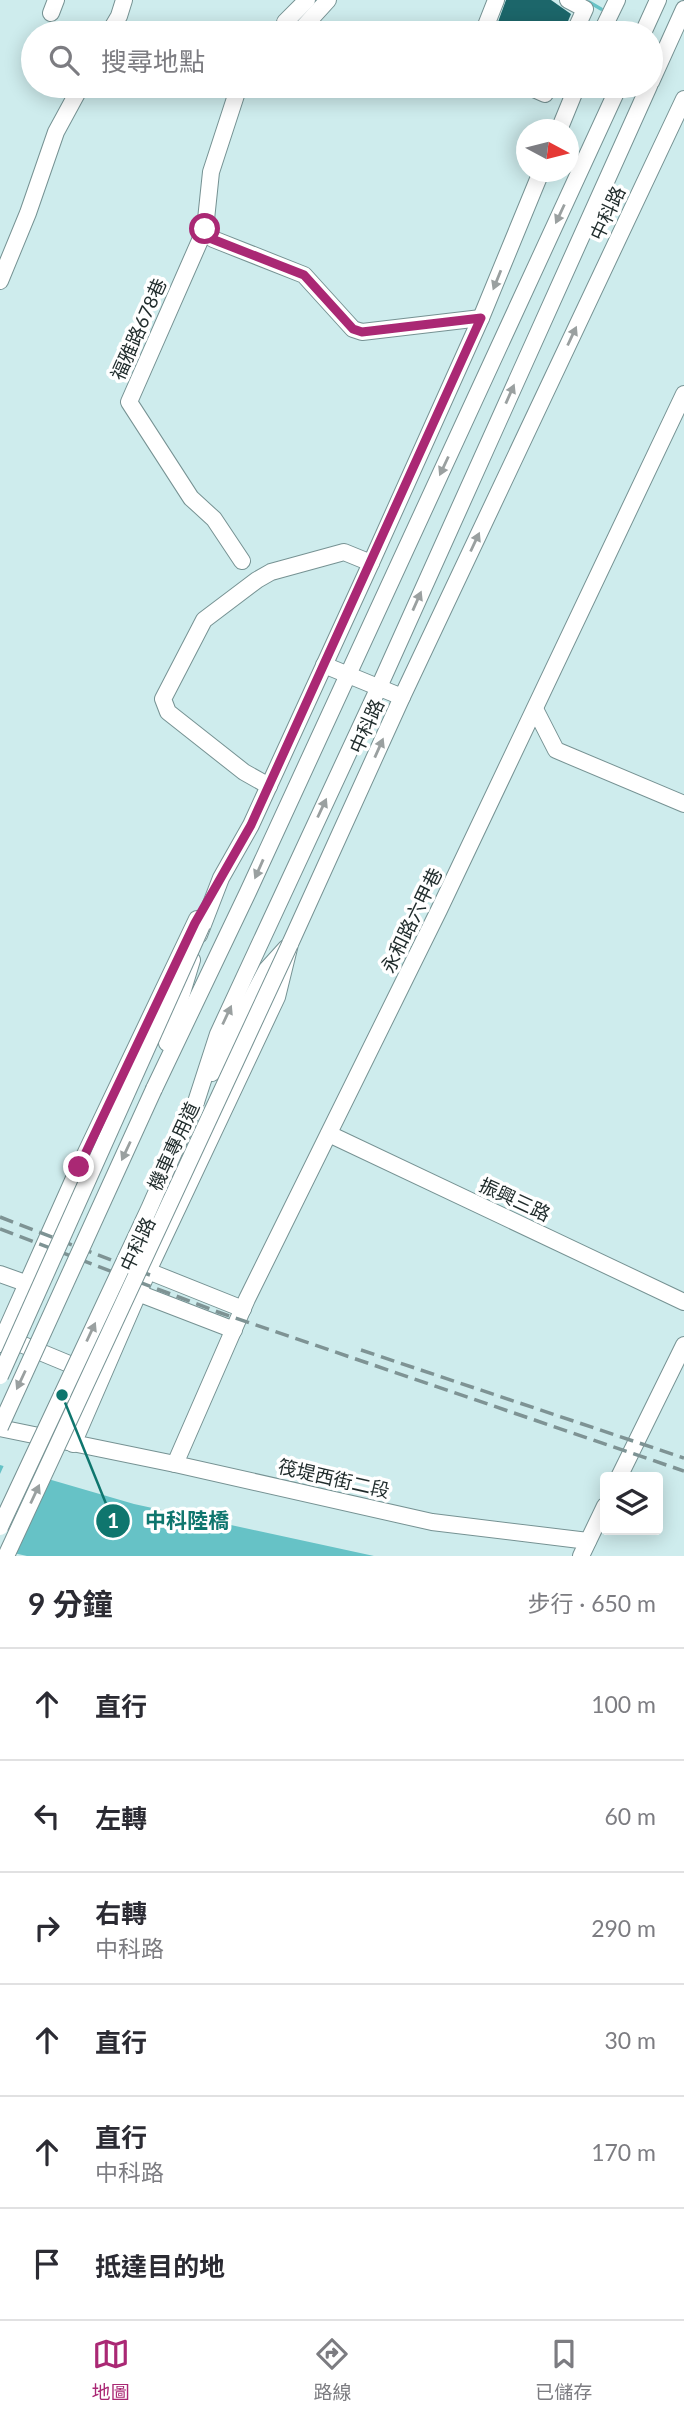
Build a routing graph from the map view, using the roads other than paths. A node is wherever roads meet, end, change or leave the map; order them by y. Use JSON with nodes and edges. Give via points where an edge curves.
{"nodes":[{"id":1,"x":124,"y":0,"type":"edge"},
{"id":2,"x":307,"y":0,"type":"edge"},
{"id":3,"x":327,"y":0,"type":"edge"},
{"id":4,"x":496,"y":0,"type":"edge"},
{"id":5,"x":568,"y":0,"type":"edge"},
{"id":6,"x":617,"y":0,"type":"edge"},
{"id":7,"x":659,"y":0,"type":"edge"},
{"id":8,"x":684,"y":9,"type":"edge"},
{"id":9,"x":116,"y":21,"type":"edge"},
{"id":10,"x":286,"y":21,"type":"edge"},
{"id":11,"x":309,"y":21,"type":"edge"},
{"id":12,"x":488,"y":21,"type":"edge"},
{"id":13,"x":580,"y":21,"type":"edge"},
{"id":14,"x":607,"y":21,"type":"edge"},
{"id":15,"x":649,"y":21,"type":"edge"},
{"id":16,"x":663,"y":55,"type":"edge"},
{"id":17,"x":75,"y":98,"type":"edge"},
{"id":18,"x":235,"y":98,"type":"edge"},
{"id":19,"x":572,"y":98,"type":"edge"},
{"id":20,"x":613,"y":98,"type":"edge"},
{"id":21,"x":644,"y":98,"type":"edge"},
{"id":22,"x":684,"y":100,"type":"edge"},
{"id":23,"x":564,"y":119,"type":"edge"},
{"id":24,"x":537,"y":182,"type":"edge"},
{"id":25,"x":205,"y":229,"type":"junction"},
{"id":26,"x":0,"y":281,"type":"edge"},
{"id":27,"x":481,"y":318,"type":"junction"},
{"id":28,"x":684,"y":394,"type":"edge"},
{"id":29,"x":242,"y":561,"type":"dead end"},
{"id":30,"x":371,"y":564,"type":"junction"},
{"id":31,"x":324,"y":665,"type":"junction"},
{"id":32,"x":348,"y":673,"type":"junction"},
{"id":33,"x":379,"y":687,"type":"junction"},
{"id":34,"x":402,"y":697,"type":"junction"},
{"id":35,"x":535,"y":709,"type":"junction"},
{"id":36,"x":269,"y":786,"type":"junction"},
{"id":37,"x":684,"y":804,"type":"edge"},
{"id":38,"x":221,"y":878,"type":"junction"},
{"id":39,"x":202,"y":925,"type":"junction"},
{"id":40,"x":290,"y":944,"type":"junction"},
{"id":41,"x":154,"y":1089,"type":"junction"},
{"id":42,"x":195,"y":1102,"type":"junction"},
{"id":43,"x":329,"y":1135,"type":"junction"},
{"id":44,"x":148,"y":1271,"type":"junction"},
{"id":45,"x":0,"y":1274,"type":"edge"},
{"id":46,"x":28,"y":1284,"type":"junction"},
{"id":47,"x":138,"y":1293,"type":"junction"},
{"id":48,"x":684,"y":1302,"type":"edge"},
{"id":49,"x":243,"y":1309,"type":"junction"},
{"id":50,"x":233,"y":1330,"type":"junction"},
{"id":51,"x":2,"y":1341,"type":"edge"},
{"id":52,"x":684,"y":1345,"type":"edge"},
{"id":53,"x":0,"y":1376,"type":"edge"},
{"id":54,"x":102,"y":1377,"type":"junction"},
{"id":55,"x":0,"y":1427,"type":"edge"},
{"id":56,"x":73,"y":1444,"type":"junction"},
{"id":57,"x":175,"y":1464,"type":"junction"},
{"id":58,"x":621,"y":1472,"type":"edge"},
{"id":59,"x":600,"y":1516,"type":"edge"},
{"id":60,"x":0,"y":1527,"type":"edge"},
{"id":61,"x":584,"y":1549,"type":"edge"},
{"id":62,"x":6,"y":1556,"type":"edge"}],
"edges":[{"from":1,"to":9,"type":"street"},
{"from":2,"to":10,"type":"street"},
{"from":3,"to":11,"type":"street"},
{"from":4,"to":12,"type":"street"},
{"from":5,"to":13,"type":"street","via":[[585,9]]},
{"from":6,"to":14,"type":"street"},
{"from":7,"to":15,"type":"street"},
{"from":8,"to":16,"type":"street","name":"中科路"},
{"from":17,"to":26,"type":"street","via":[[57,132]]},
{"from":18,"to":25,"type":"street","name":"福雅路678巷","via":[[211,172]]},
{"from":19,"to":23,"type":"street"},
{"from":20,"to":32,"type":"street","name":"中科路","one_way":true},
{"from":33,"to":21,"type":"street","name":"中科路","one_way":true},
{"from":34,"to":22,"type":"street","name":"中科路","one_way":true},
{"from":24,"to":27,"type":"street","one_way":true},
{"from":25,"to":27,"type":"street","via":[[212,239],[304,275],[353,329],[362,332]]},
{"from":25,"to":29,"type":"street","name":"福雅路678巷","via":[[129,402],[191,498],[214,520]]},
{"from":27,"to":30,"type":"street"},
{"from":28,"to":35,"type":"street","name":"永和路六甲巷"},
{"from":30,"to":31,"type":"street"},
{"from":30,"to":36,"type":"street","via":[[344,552],[257,580],[204,620],[163,699],[168,712]]},
{"from":31,"to":32,"type":"street"},
{"from":31,"to":36,"type":"street"},
{"from":32,"to":33,"type":"street"},
{"from":32,"to":41,"type":"street","name":"中科路","one_way":true},
{"from":33,"to":34,"type":"street"},
{"from":42,"to":33,"type":"street","name":"中科路","one_way":true,"via":[[218,1034]]},
{"from":40,"to":34,"type":"street","name":"中科路","one_way":true},
{"from":35,"to":37,"type":"street","via":[[556,750]]},
{"from":35,"to":43,"type":"street","name":"永和路六甲巷"},
{"from":36,"to":38,"type":"street"},
{"from":38,"to":39,"type":"street"},
{"from":38,"to":46,"type":"street","via":[[167,979]]},
{"from":39,"to":41,"type":"street"},
{"from":39,"to":53,"type":"street","bridge":true},
{"from":40,"to":42,"type":"street","via":[[267,969]]},
{"from":40,"to":44,"type":"street","name":"中科路","via":[[277,997]]},
{"from":62,"to":40,"type":"street","name":"機車專用道","one_way":true,"bridge":true},
{"from":41,"to":55,"type":"street","one_way":true,"bridge":true},
{"from":60,"to":42,"type":"street","one_way":true,"bridge":true},
{"from":43,"to":48,"type":"street","name":"振興三路"},
{"from":43,"to":49,"type":"street","name":"永和路六甲巷"},
{"from":44,"to":47,"type":"street","name":"中科路"},
{"from":44,"to":49,"type":"street"},
{"from":45,"to":46,"type":"street"},
{"from":46,"to":51,"type":"street"},
{"from":47,"to":50,"type":"street"},
{"from":47,"to":54,"type":"street","name":"中科路"},
{"from":49,"to":50,"type":"street","name":"永和路六甲巷"},
{"from":50,"to":57,"type":"street","name":"永和路六甲巷"},
{"from":51,"to":54,"type":"street"},
{"from":52,"to":58,"type":"street"},
{"from":54,"to":56,"type":"street","name":"中科路"},
{"from":55,"to":56,"type":"street","name":"筏堤西街二段"},
{"from":56,"to":57,"type":"street","name":"筏堤西街二段"},
{"from":57,"to":61,"type":"street","name":"筏堤西街二段","via":[[432,1522]]},
{"from":59,"to":61,"type":"street"}]}
